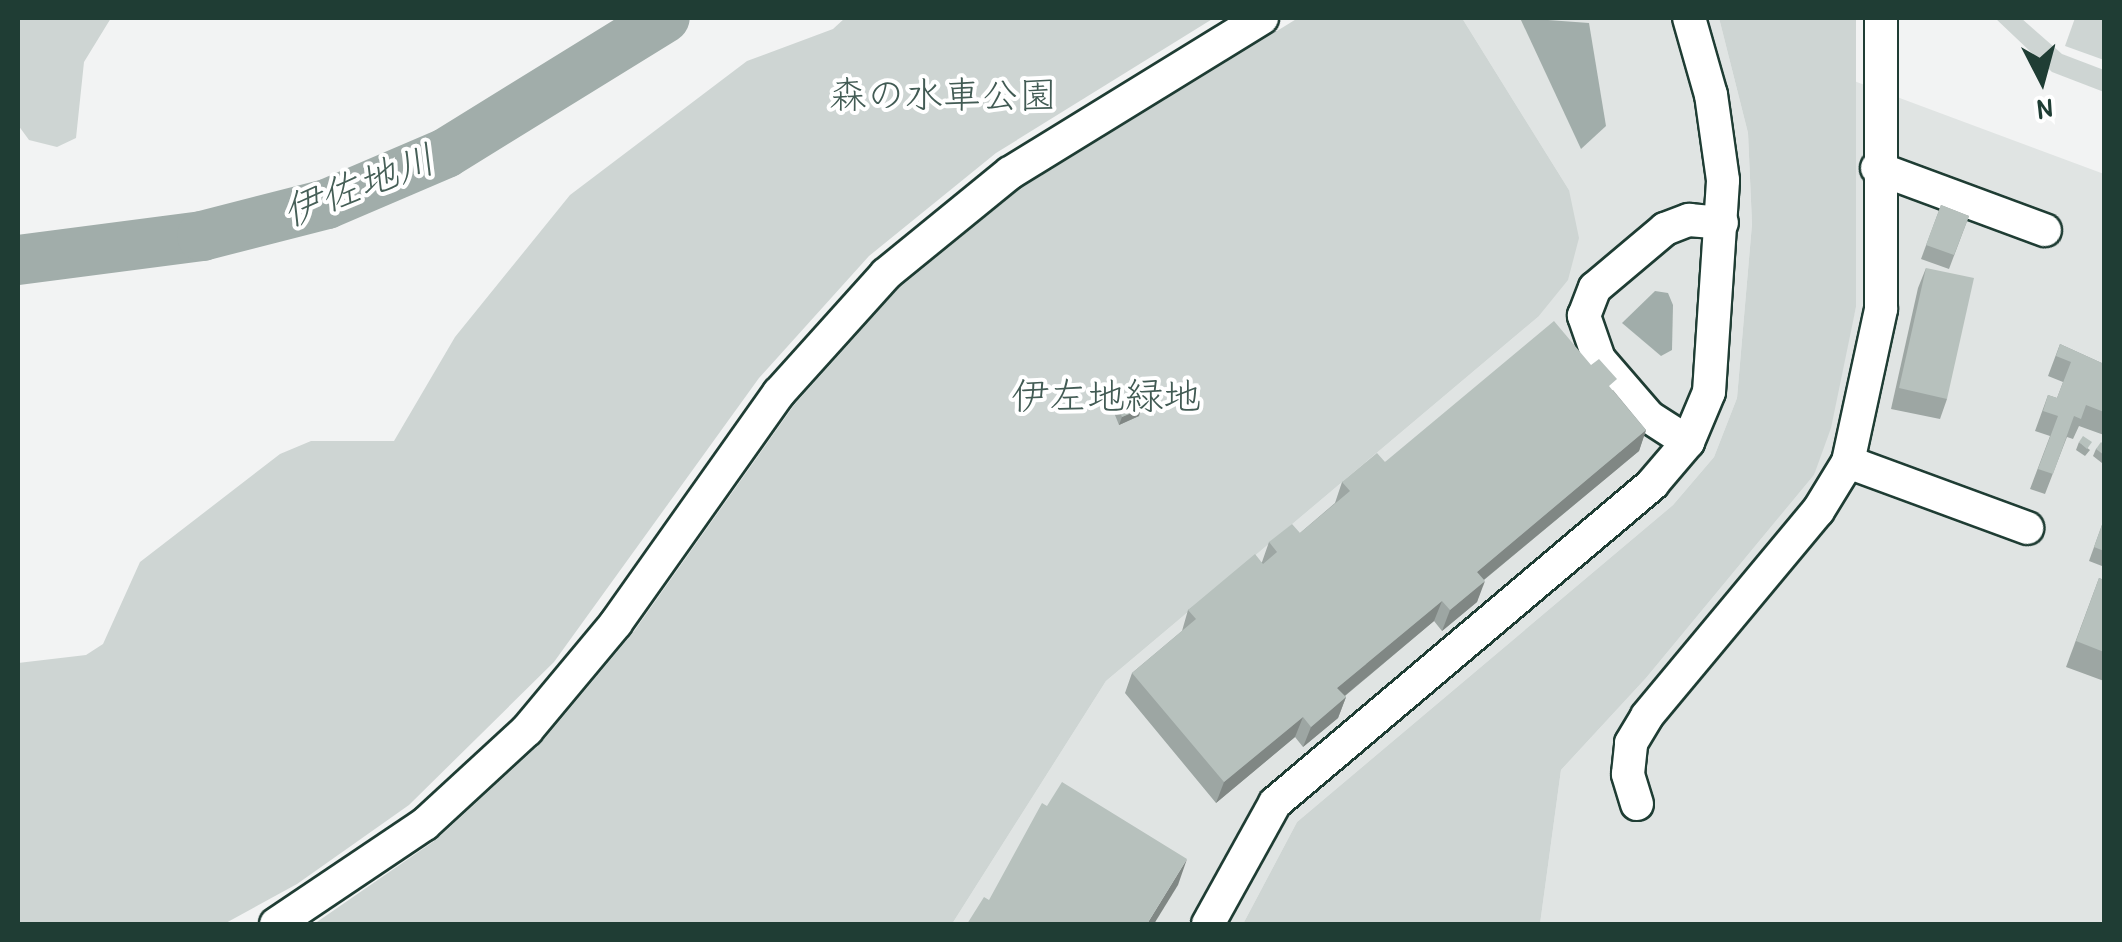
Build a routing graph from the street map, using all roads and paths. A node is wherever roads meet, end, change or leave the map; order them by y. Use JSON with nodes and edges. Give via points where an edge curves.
{"nodes":[{"id":1,"x":1262,"y":18,"type":"edge"},
{"id":2,"x":1689,"y":18,"type":"edge"},
{"id":3,"x":1881,"y":18,"type":"edge"},
{"id":4,"x":1877,"y":168,"type":"junction"},
{"id":5,"x":1722,"y":222,"type":"junction"},
{"id":6,"x":2044,"y":230,"type":"dead end"},
{"id":7,"x":1688,"y":442,"type":"junction"},
{"id":8,"x":1848,"y":462,"type":"junction"},
{"id":9,"x":2027,"y":528,"type":"dead end"},
{"id":10,"x":1637,"y":804,"type":"dead end"},
{"id":11,"x":276,"y":924,"type":"edge"},
{"id":12,"x":1208,"y":924,"type":"edge"}],
"edges":[{"from":1,"to":11,"type":"street","via":[[1010,173],[886,274],[779,393],[616,623],[527,730],[424,824]]},
{"from":2,"to":5,"type":"street","via":[[1719,138]]},
{"from":3,"to":4,"type":"street"},
{"from":4,"to":6,"type":"street"},
{"from":4,"to":8,"type":"street","via":[[1881,309]]},
{"from":5,"to":7,"type":"street","via":[[1708,392]]},
{"from":5,"to":7,"type":"street","via":[[1688,220],[1665,228],[1596,288],[1584,316],[1599,359],[1649,417]]},
{"from":7,"to":12,"type":"street","via":[[1653,483],[1275,803]]},
{"from":8,"to":9,"type":"street"},
{"from":8,"to":10,"type":"street","via":[[1818,511],[1647,716],[1632,743],[1628,774]]}]}
